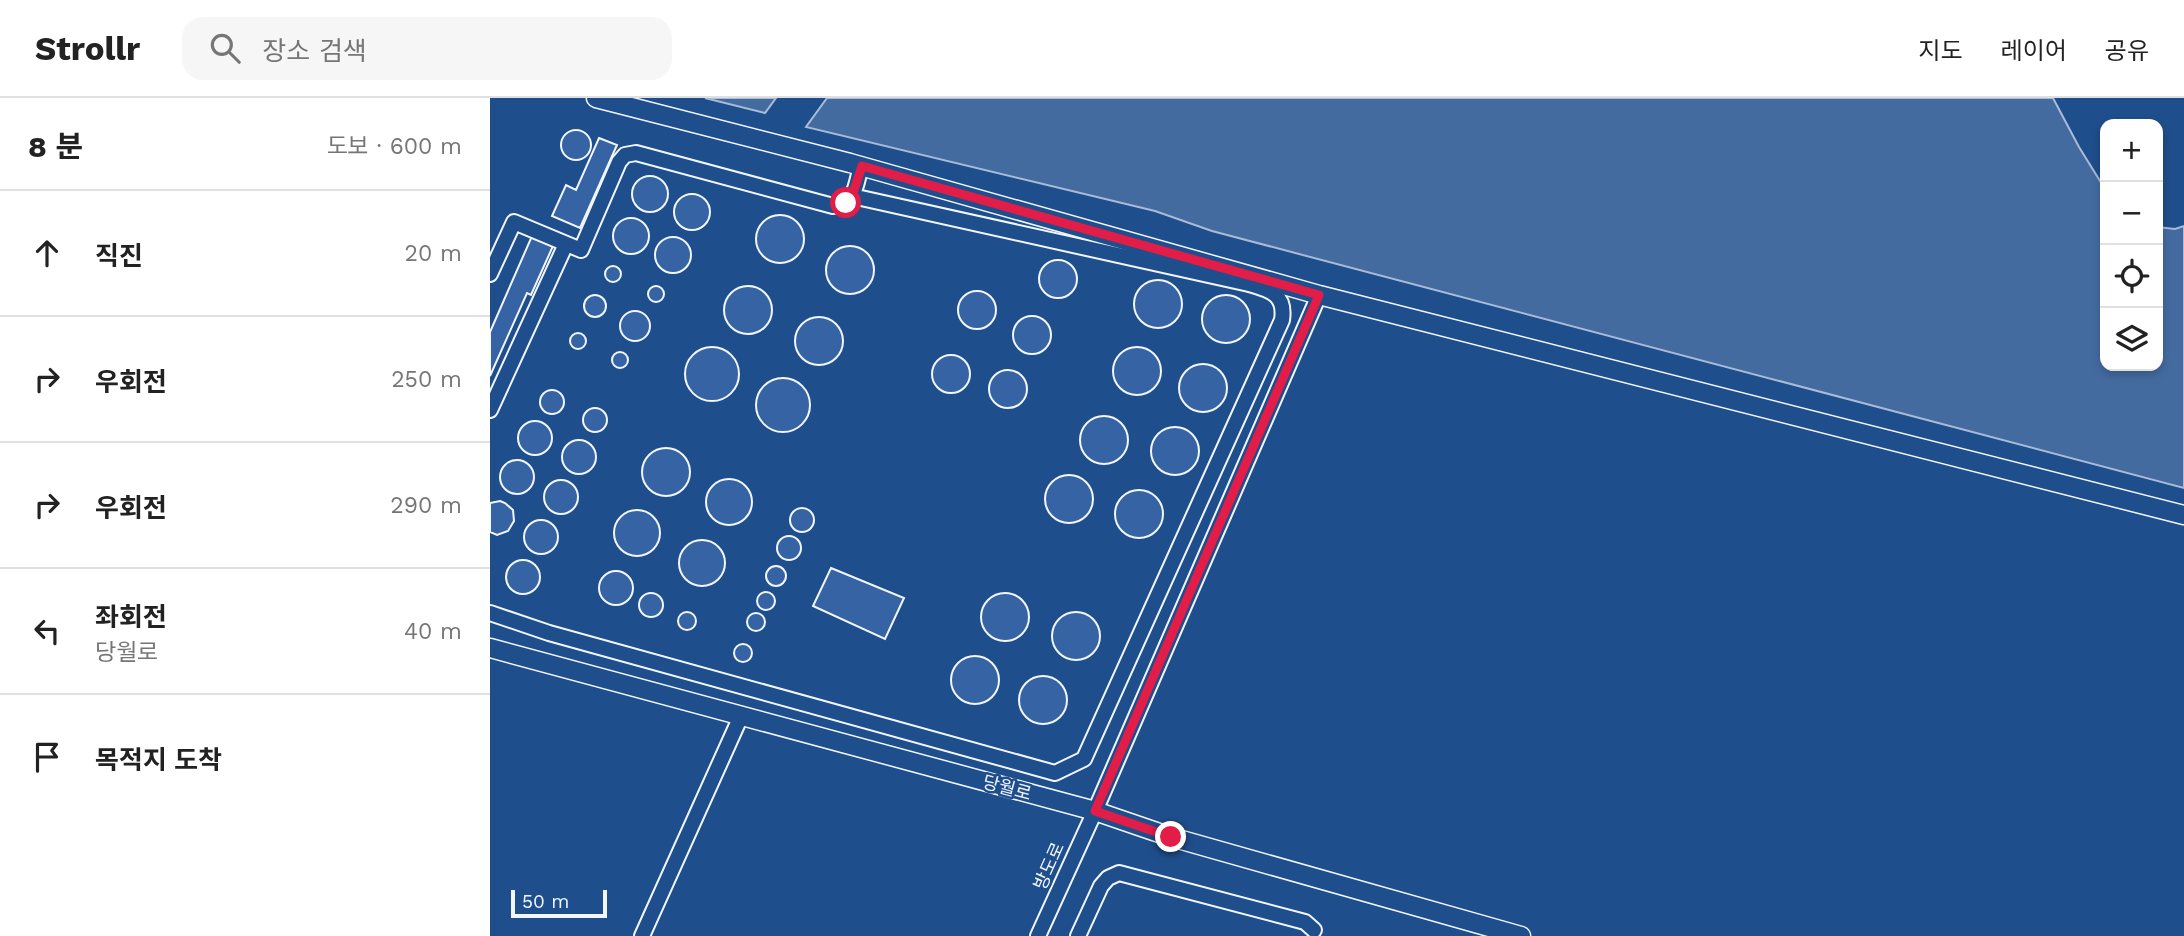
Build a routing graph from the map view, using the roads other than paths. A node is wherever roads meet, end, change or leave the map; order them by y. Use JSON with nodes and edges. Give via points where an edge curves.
{"nodes":[{"id":1,"x":596,"y":98,"type":"edge"},
{"id":2,"x":862,"y":166,"type":"junction"},
{"id":3,"x":852,"y":196,"type":"junction"},
{"id":4,"x":566,"y":244,"type":"junction"},
{"id":5,"x":490,"y":274,"type":"edge"},
{"id":6,"x":1319,"y":295,"type":"junction"},
{"id":7,"x":490,"y":410,"type":"edge"},
{"id":8,"x":2184,"y":515,"type":"edge"},
{"id":9,"x":490,"y":612,"type":"edge"},
{"id":10,"x":490,"y":648,"type":"edge"},
{"id":11,"x":741,"y":716,"type":"junction"},
{"id":12,"x":1095,"y":811,"type":"junction"},
{"id":13,"x":1314,"y":930,"type":"dead end"},
{"id":14,"x":642,"y":936,"type":"edge"},
{"id":15,"x":1038,"y":936,"type":"edge"},
{"id":16,"x":1078,"y":936,"type":"edge"},
{"id":17,"x":1521,"y":936,"type":"edge"}],
"edges":[{"from":1,"to":2,"type":"main road"},
{"from":2,"to":3,"type":"street"},
{"from":2,"to":6,"type":"main road"},
{"from":3,"to":4,"type":"street","via":[[833,206],[636,153],[619,162],[581,250]]},
{"from":3,"to":9,"type":"street","via":[[1249,284],[1267,289],[1284,309],[1084,759],[1055,773],[549,633]]},
{"from":4,"to":5,"type":"street","via":[[513,222]]},
{"from":4,"to":7,"type":"street"},
{"from":6,"to":8,"type":"main road"},
{"from":6,"to":12,"type":"street","name":"방도로"},
{"from":10,"to":11,"type":"main road","name":"당월로"},
{"from":11,"to":12,"type":"main road","name":"당월로"},
{"from":11,"to":14,"type":"street"},
{"from":12,"to":15,"type":"street","name":"방도로"},
{"from":12,"to":17,"type":"main road","name":"당월로","via":[[1171,837]]},
{"from":13,"to":16,"type":"street","via":[[1305,922],[1119,873],[1101,886]]}]}
